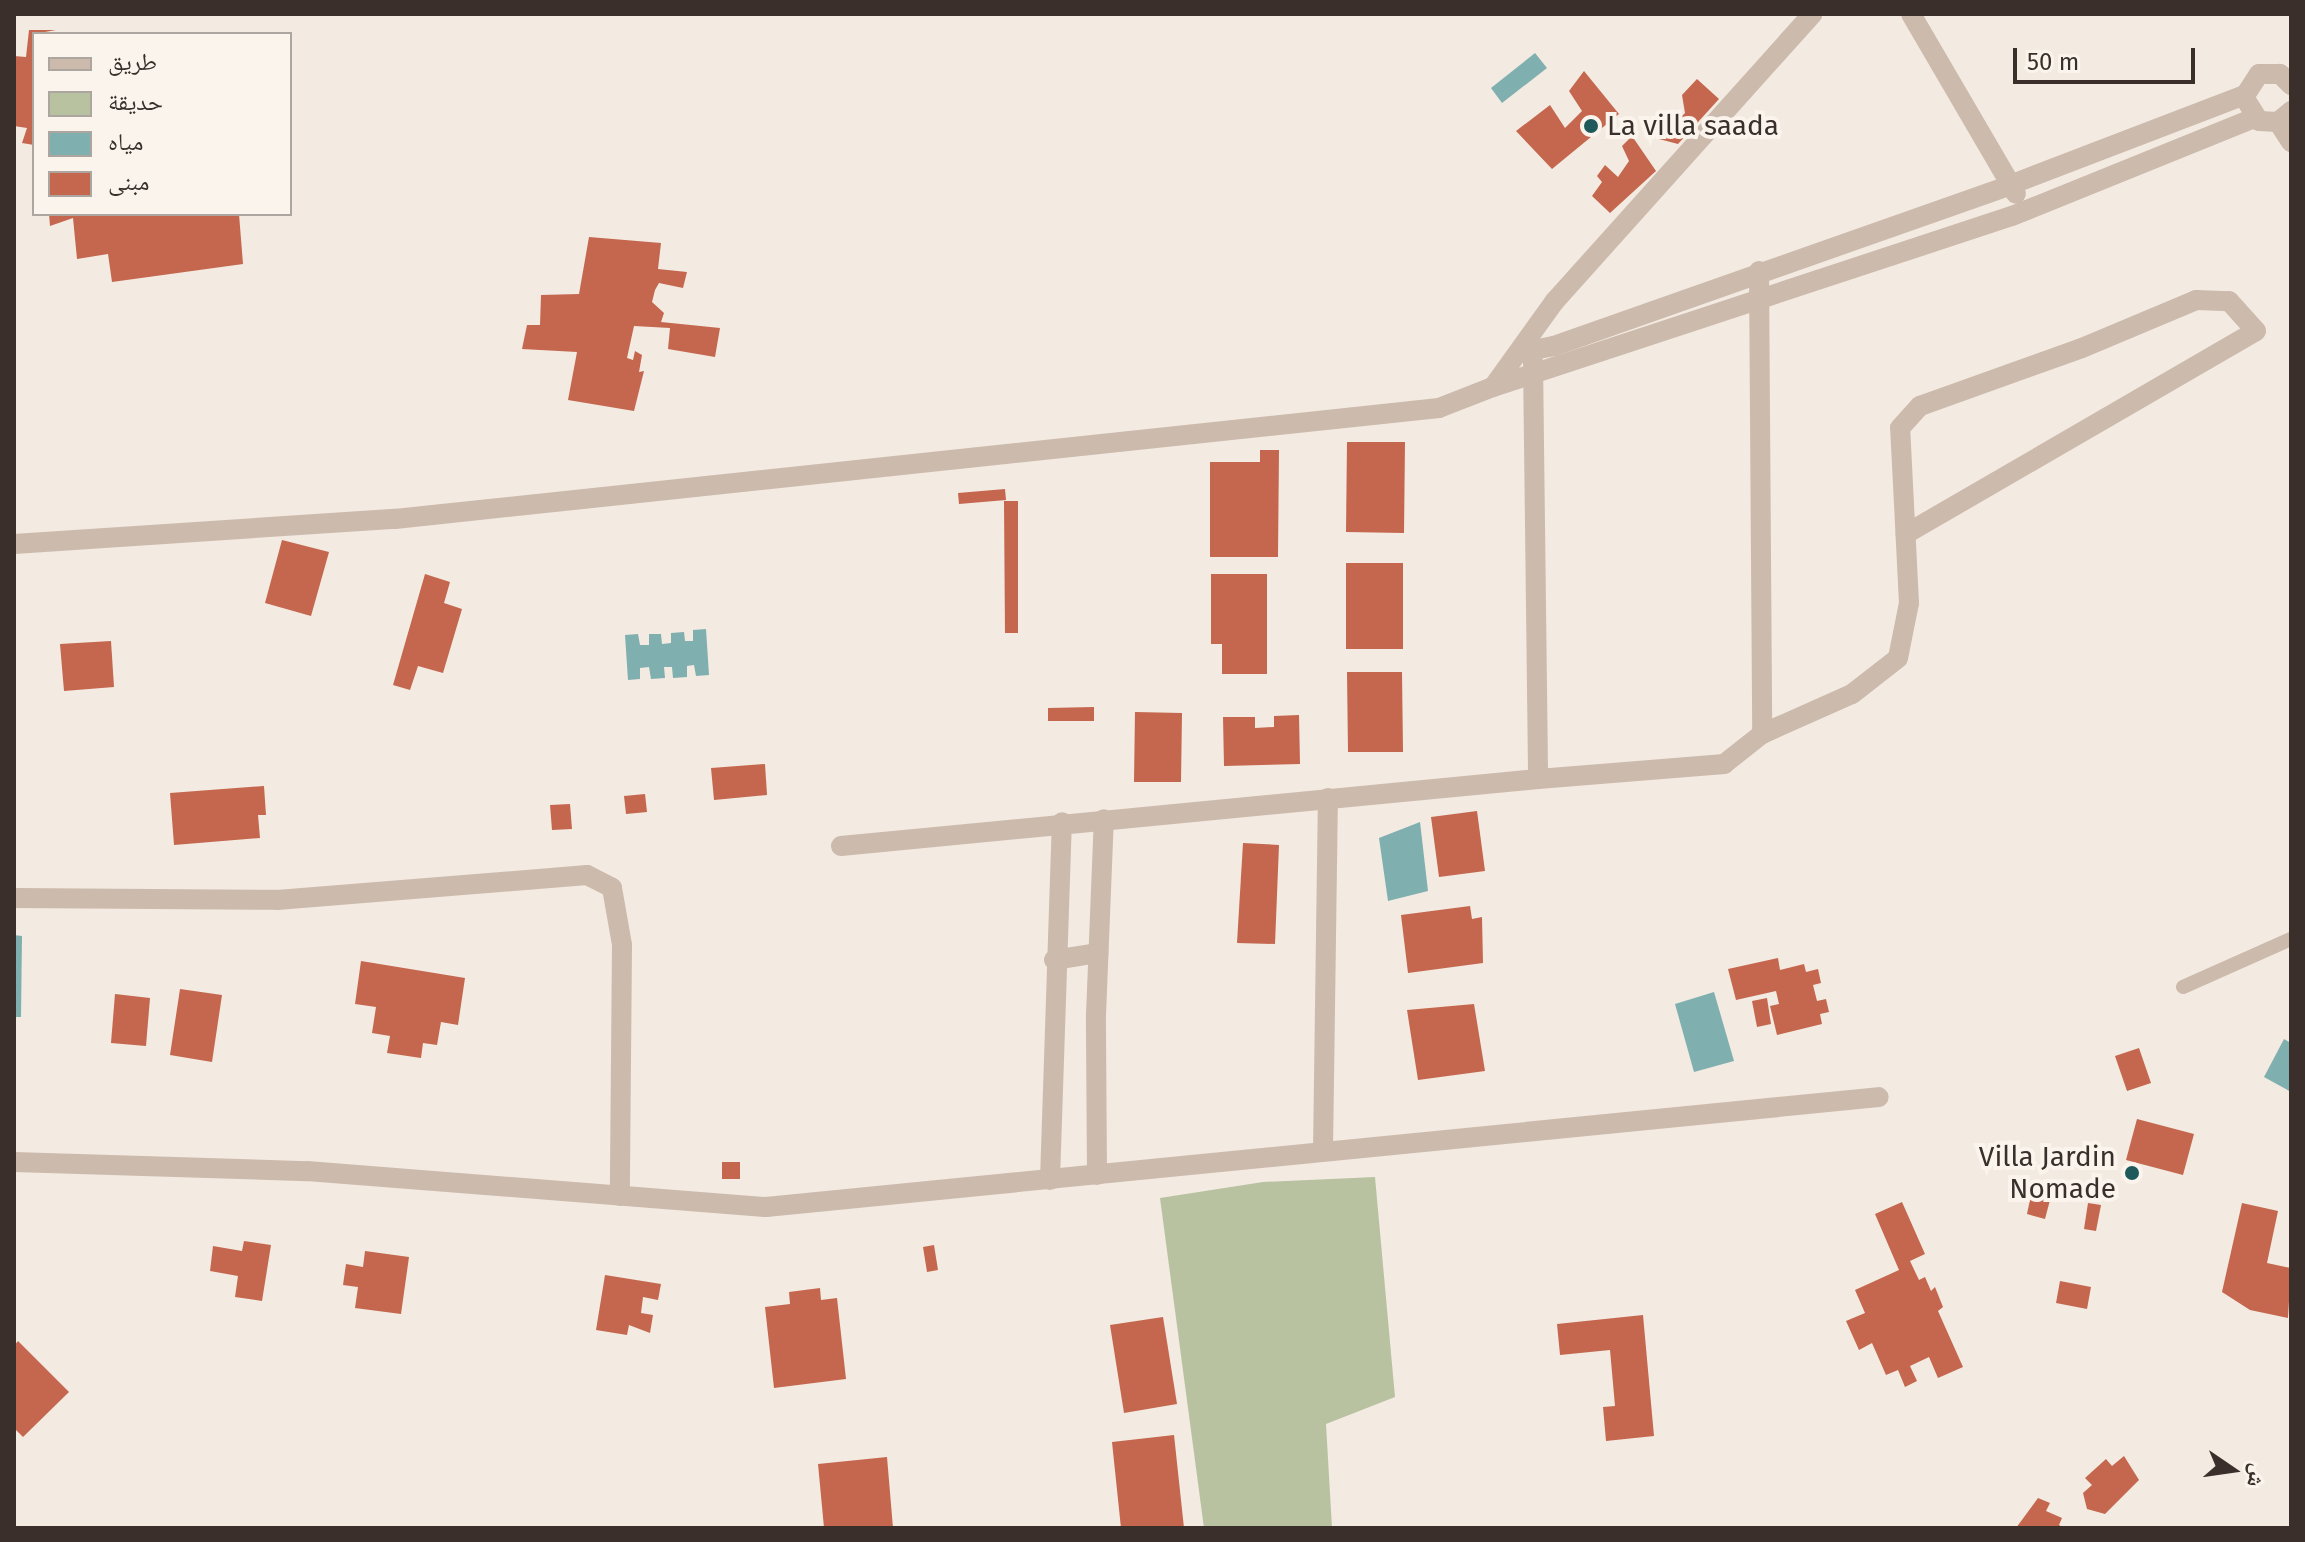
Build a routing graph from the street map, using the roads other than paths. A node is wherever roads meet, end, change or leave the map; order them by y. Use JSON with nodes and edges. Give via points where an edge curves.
{"nodes":[{"id":1,"x":1812,"y":14,"type":"edge"},
{"id":2,"x":1911,"y":14,"type":"edge"},
{"id":3,"x":2289,"y":79,"type":"edge"},
{"id":4,"x":2244,"y":95,"type":"junction"},
{"id":5,"x":2284,"y":116,"type":"edge"},
{"id":6,"x":2255,"y":118,"type":"junction"},
{"id":7,"x":2291,"y":142,"type":"edge"},
{"id":8,"x":2010,"y":185,"type":"junction"},
{"id":9,"x":2026,"y":210,"type":"junction"},
{"id":10,"x":1759,"y":271,"type":"junction"},
{"id":11,"x":1759,"y":302,"type":"junction"},
{"id":12,"x":1528,"y":359,"type":"junction"},
{"id":13,"x":1906,"y":534,"type":"junction"},
{"id":14,"x":14,"y":544,"type":"edge"},
{"id":15,"x":1762,"y":734,"type":"junction"},
{"id":16,"x":1538,"y":779,"type":"junction"},
{"id":17,"x":1328,"y":798,"type":"junction"},
{"id":18,"x":1104,"y":819,"type":"junction"},
{"id":19,"x":1062,"y":822,"type":"junction"},
{"id":20,"x":841,"y":846,"type":"dead end"},
{"id":21,"x":14,"y":898,"type":"edge"},
{"id":22,"x":2291,"y":939,"type":"edge"},
{"id":23,"x":1098,"y":953,"type":"junction"},
{"id":24,"x":1054,"y":960,"type":"junction"},
{"id":25,"x":2183,"y":987,"type":"dead end"},
{"id":26,"x":1879,"y":1097,"type":"dead end"},
{"id":27,"x":1323,"y":1151,"type":"junction"},
{"id":28,"x":14,"y":1162,"type":"edge"},
{"id":29,"x":1097,"y":1175,"type":"junction"},
{"id":30,"x":1050,"y":1180,"type":"junction"},
{"id":31,"x":620,"y":1196,"type":"junction"}],
"edges":[{"from":1,"to":12,"type":"street","via":[[1554,302]]},
{"from":2,"to":8,"type":"street"},
{"from":3,"to":4,"type":"street","via":[[2259,74]]},
{"from":4,"to":6,"type":"street"},
{"from":4,"to":8,"type":"street"},
{"from":5,"to":6,"type":"street"},
{"from":5,"to":7,"type":"street"},
{"from":6,"to":9,"type":"street"},
{"from":8,"to":9,"type":"street"},
{"from":8,"to":10,"type":"street"},
{"from":9,"to":11,"type":"street"},
{"from":10,"to":11,"type":"street"},
{"from":10,"to":12,"type":"street"},
{"from":11,"to":12,"type":"street"},
{"from":11,"to":15,"type":"street"},
{"from":12,"to":14,"type":"street","via":[[1493,387],[1439,408],[395,519]]},
{"from":12,"to":16,"type":"street"},
{"from":13,"to":13,"type":"street","via":[[1900,428],[1920,406],[2196,300],[2229,301],[2256,331]]},
{"from":13,"to":15,"type":"street","via":[[1909,603],[1898,658],[1852,694]]},
{"from":15,"to":16,"type":"street","via":[[1724,764]]},
{"from":16,"to":17,"type":"street"},
{"from":17,"to":18,"type":"street"},
{"from":17,"to":27,"type":"street"},
{"from":18,"to":19,"type":"street"},
{"from":18,"to":23,"type":"street"},
{"from":19,"to":20,"type":"street"},
{"from":19,"to":24,"type":"street"},
{"from":21,"to":31,"type":"street","via":[[277,900],[587,875],[612,888],[622,945]]},
{"from":22,"to":25,"type":"lane"},
{"from":23,"to":24,"type":"street"},
{"from":23,"to":29,"type":"street"},
{"from":24,"to":30,"type":"street"},
{"from":26,"to":27,"type":"street"},
{"from":27,"to":29,"type":"street"},
{"from":28,"to":31,"type":"street","via":[[307,1171]]},
{"from":29,"to":30,"type":"street"},
{"from":30,"to":31,"type":"street","via":[[766,1207]]}]}
